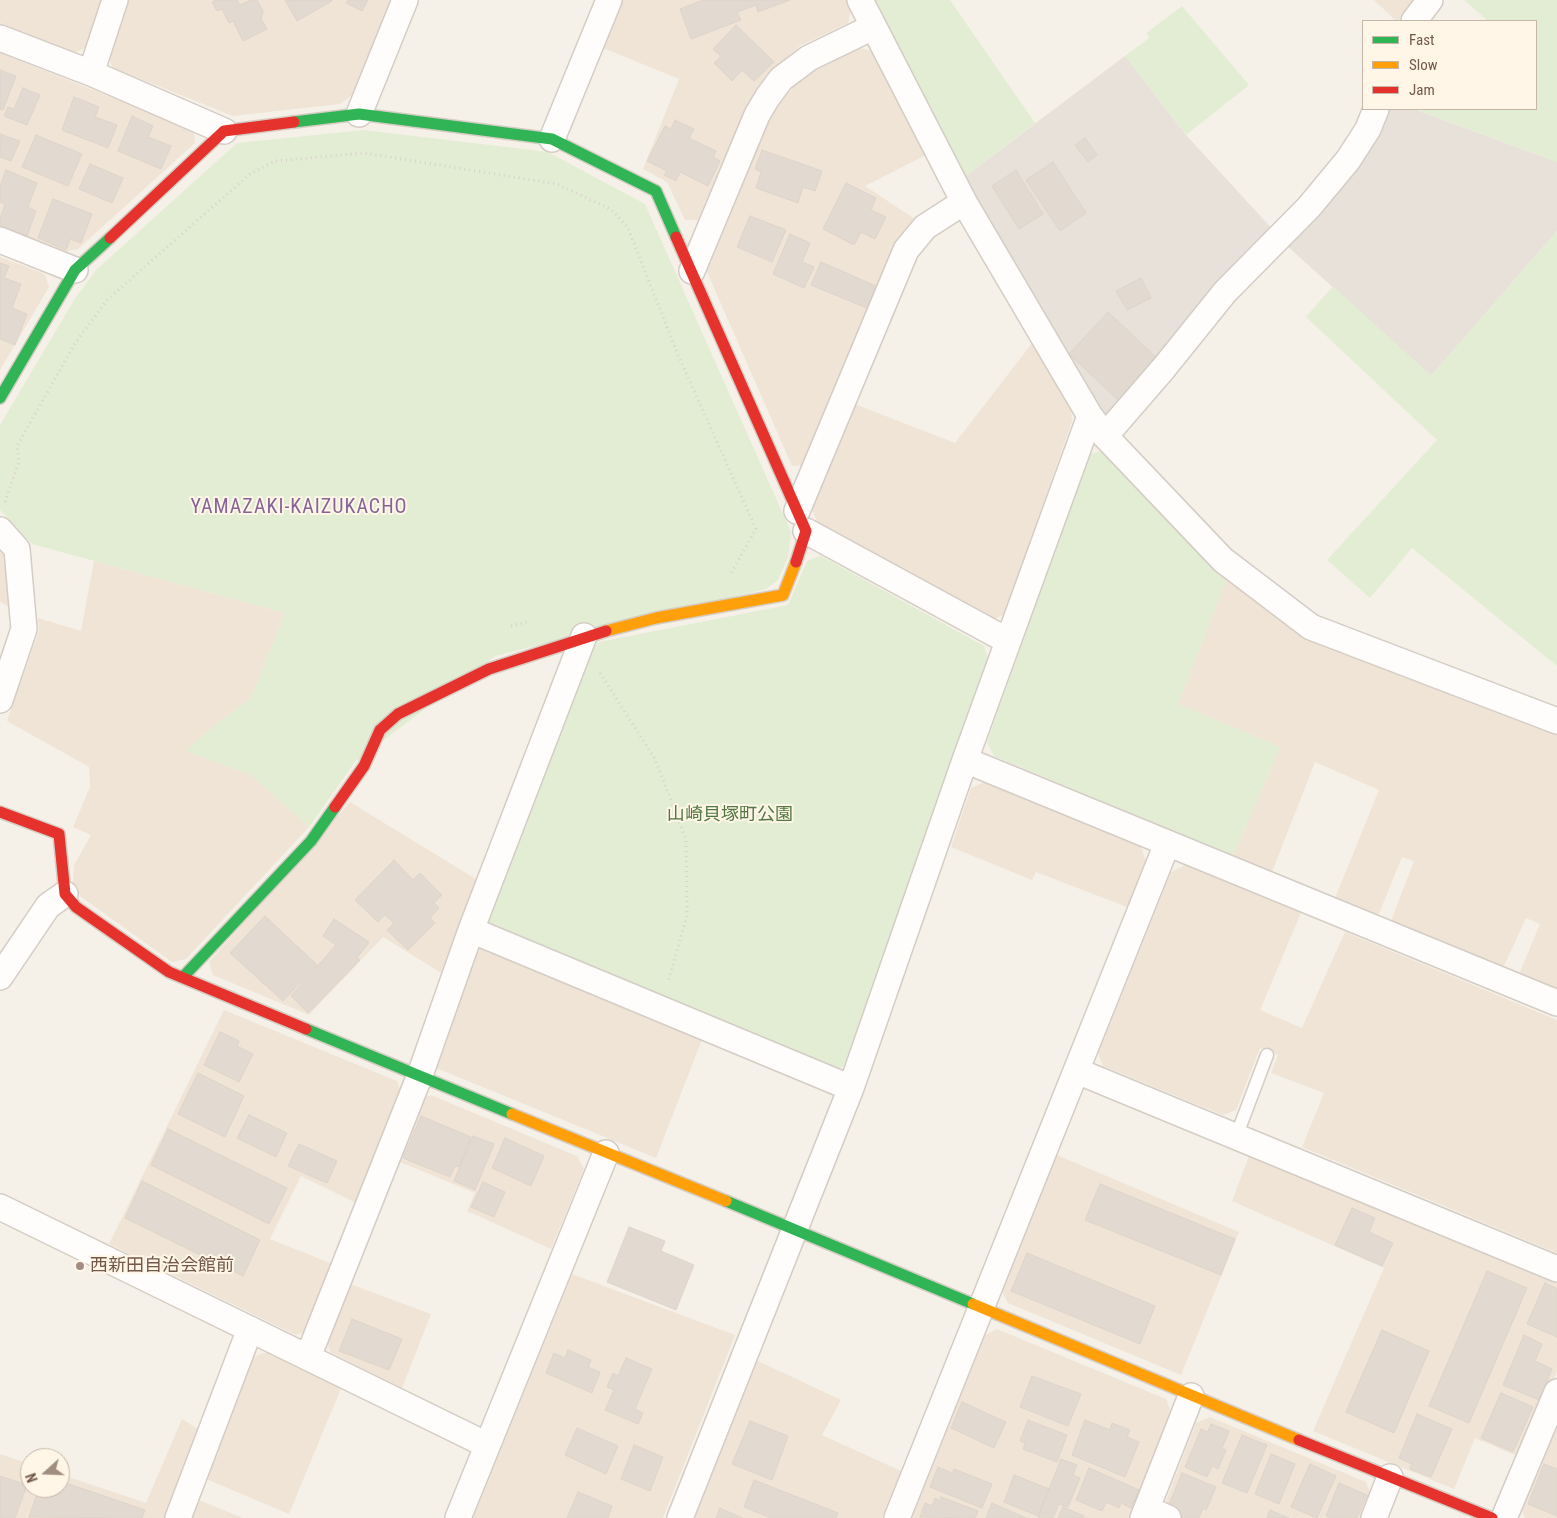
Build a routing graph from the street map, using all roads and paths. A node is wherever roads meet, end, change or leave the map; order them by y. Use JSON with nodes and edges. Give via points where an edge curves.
{"nodes":[{"id":1,"x":115,"y":0,"type":"edge"},
{"id":2,"x":405,"y":0,"type":"edge"},
{"id":3,"x":609,"y":0,"type":"edge"},
{"id":4,"x":860,"y":0,"type":"edge"},
{"id":5,"x":1430,"y":0,"type":"edge"},
{"id":6,"x":1415,"y":20,"type":"edge"},
{"id":7,"x":873,"y":26,"type":"junction"},
{"id":8,"x":0,"y":38,"type":"edge"},
{"id":9,"x":90,"y":73,"type":"junction"},
{"id":10,"x":1376,"y":110,"type":"edge"},
{"id":11,"x":359,"y":114,"type":"junction"},
{"id":12,"x":224,"y":131,"type":"junction"},
{"id":13,"x":552,"y":139,"type":"junction"},
{"id":14,"x":964,"y":202,"type":"junction"},
{"id":15,"x":0,"y":240,"type":"edge"},
{"id":16,"x":75,"y":270,"type":"junction"},
{"id":17,"x":692,"y":271,"type":"junction"},
{"id":18,"x":0,"y":398,"type":"edge"},
{"id":19,"x":1090,"y":416,"type":"junction"},
{"id":20,"x":1104,"y":436,"type":"junction"},
{"id":21,"x":4,"y":505,"type":"dead end"},
{"id":22,"x":802,"y":521,"type":"junction"},
{"id":23,"x":0,"y":530,"type":"edge"},
{"id":24,"x":738,"y":574,"type":"dead end"},
{"id":25,"x":730,"y":576,"type":"junction"},
{"id":26,"x":720,"y":578,"type":"dead end"},
{"id":27,"x":539,"y":618,"type":"dead end"},
{"id":28,"x":511,"y":626,"type":"dead end"},
{"id":29,"x":1008,"y":641,"type":"junction"},
{"id":30,"x":580,"y":647,"type":"junction"},
{"id":31,"x":0,"y":700,"type":"edge"},
{"id":32,"x":1557,"y":722,"type":"edge"},
{"id":33,"x":965,"y":760,"type":"junction"},
{"id":34,"x":0,"y":812,"type":"edge"},
{"id":35,"x":1167,"y":844,"type":"junction"},
{"id":36,"x":65,"y":894,"type":"junction"},
{"id":37,"x":470,"y":930,"type":"junction"},
{"id":38,"x":182,"y":976,"type":"junction"},
{"id":39,"x":0,"y":977,"type":"edge"},
{"id":40,"x":1557,"y":1003,"type":"edge"},
{"id":41,"x":661,"y":1009,"type":"junction"},
{"id":42,"x":1266,"y":1055,"type":"dead end"},
{"id":43,"x":1077,"y":1071,"type":"junction"},
{"id":44,"x":420,"y":1074,"type":"junction"},
{"id":45,"x":851,"y":1088,"type":"junction"},
{"id":46,"x":1236,"y":1137,"type":"junction"},
{"id":47,"x":606,"y":1153,"type":"junction"},
{"id":48,"x":0,"y":1207,"type":"edge"},
{"id":49,"x":796,"y":1228,"type":"junction"},
{"id":50,"x":1557,"y":1269,"type":"edge"},
{"id":51,"x":980,"y":1308,"type":"junction"},
{"id":52,"x":250,"y":1329,"type":"junction"},
{"id":53,"x":308,"y":1357,"type":"junction"},
{"id":54,"x":1557,"y":1392,"type":"edge"},
{"id":55,"x":1191,"y":1396,"type":"junction"},
{"id":56,"x":487,"y":1445,"type":"junction"},
{"id":57,"x":1390,"y":1478,"type":"junction"},
{"id":58,"x":1152,"y":1515,"type":"edge"},
{"id":59,"x":178,"y":1518,"type":"edge"},
{"id":60,"x":458,"y":1518,"type":"edge"},
{"id":61,"x":680,"y":1518,"type":"edge"},
{"id":62,"x":897,"y":1518,"type":"edge"},
{"id":63,"x":1374,"y":1518,"type":"edge"},
{"id":64,"x":1492,"y":1518,"type":"edge"},
{"id":65,"x":1504,"y":1518,"type":"edge"}],
"edges":[{"from":1,"to":9,"type":"street"},
{"from":2,"to":11,"type":"street"},
{"from":3,"to":13,"type":"street"},
{"from":4,"to":7,"type":"street"},
{"from":5,"to":6,"type":"street"},
{"from":7,"to":14,"type":"street"},
{"from":7,"to":17,"type":"street","via":[[809,58],[781,79],[757,115]]},
{"from":8,"to":9,"type":"street"},
{"from":9,"to":12,"type":"street"},
{"from":10,"to":20,"type":"street","via":[[1368,129],[1348,160],[1315,200],[1225,292]]},
{"from":11,"to":12,"type":"street"},
{"from":11,"to":13,"type":"street"},
{"from":12,"to":16,"type":"street"},
{"from":13,"to":17,"type":"street","via":[[656,191]]},
{"from":14,"to":19,"type":"street"},
{"from":14,"to":22,"type":"street","via":[[925,227],[906,250]]},
{"from":15,"to":16,"type":"street"},
{"from":16,"to":18,"type":"street"},
{"from":17,"to":22,"type":"street"},
{"from":19,"to":20,"type":"street"},
{"from":19,"to":29,"type":"street"},
{"from":20,"to":32,"type":"street","via":[[1222,560],[1312,627]]},
{"from":21,"to":25,"type":"path","via":[[19,462],[17,446],[74,345],[106,300],[250,174],[275,161],[364,153],[557,184],[612,210],[628,228],[678,355],[756,529]]},
{"from":22,"to":29,"type":"street"},
{"from":22,"to":30,"type":"street","via":[[800,554],[783,595],[656,618]]},
{"from":23,"to":31,"type":"street","via":[[18,548],[24,629]]},
{"from":24,"to":25,"type":"path"},
{"from":25,"to":26,"type":"path"},
{"from":27,"to":28,"type":"path"},
{"from":29,"to":33,"type":"street"},
{"from":30,"to":37,"type":"street"},
{"from":30,"to":38,"type":"street","via":[[489,669],[398,714],[380,730],[364,766],[311,841]]},
{"from":30,"to":41,"type":"path","via":[[655,759],[686,839],[687,916]]},
{"from":33,"to":35,"type":"street"},
{"from":33,"to":45,"type":"street"},
{"from":34,"to":36,"type":"street","via":[[59,834]]},
{"from":35,"to":40,"type":"street"},
{"from":35,"to":43,"type":"street"},
{"from":36,"to":38,"type":"street","via":[[76,907],[170,972]]},
{"from":36,"to":39,"type":"street","via":[[48,906]]},
{"from":37,"to":41,"type":"street"},
{"from":37,"to":44,"type":"street"},
{"from":38,"to":44,"type":"street"},
{"from":41,"to":45,"type":"street"},
{"from":42,"to":46,"type":"lane"},
{"from":43,"to":46,"type":"street"},
{"from":43,"to":51,"type":"street"},
{"from":44,"to":47,"type":"street"},
{"from":44,"to":53,"type":"street"},
{"from":45,"to":49,"type":"street"},
{"from":46,"to":50,"type":"street"},
{"from":47,"to":49,"type":"street"},
{"from":47,"to":56,"type":"street"},
{"from":48,"to":52,"type":"street"},
{"from":49,"to":51,"type":"street"},
{"from":49,"to":61,"type":"street"},
{"from":51,"to":55,"type":"street"},
{"from":51,"to":62,"type":"street"},
{"from":52,"to":53,"type":"street"},
{"from":52,"to":59,"type":"street"},
{"from":53,"to":56,"type":"street"},
{"from":54,"to":65,"type":"street"},
{"from":55,"to":57,"type":"street"},
{"from":55,"to":58,"type":"street"},
{"from":56,"to":60,"type":"street"},
{"from":57,"to":63,"type":"street"},
{"from":57,"to":64,"type":"street"}]}
